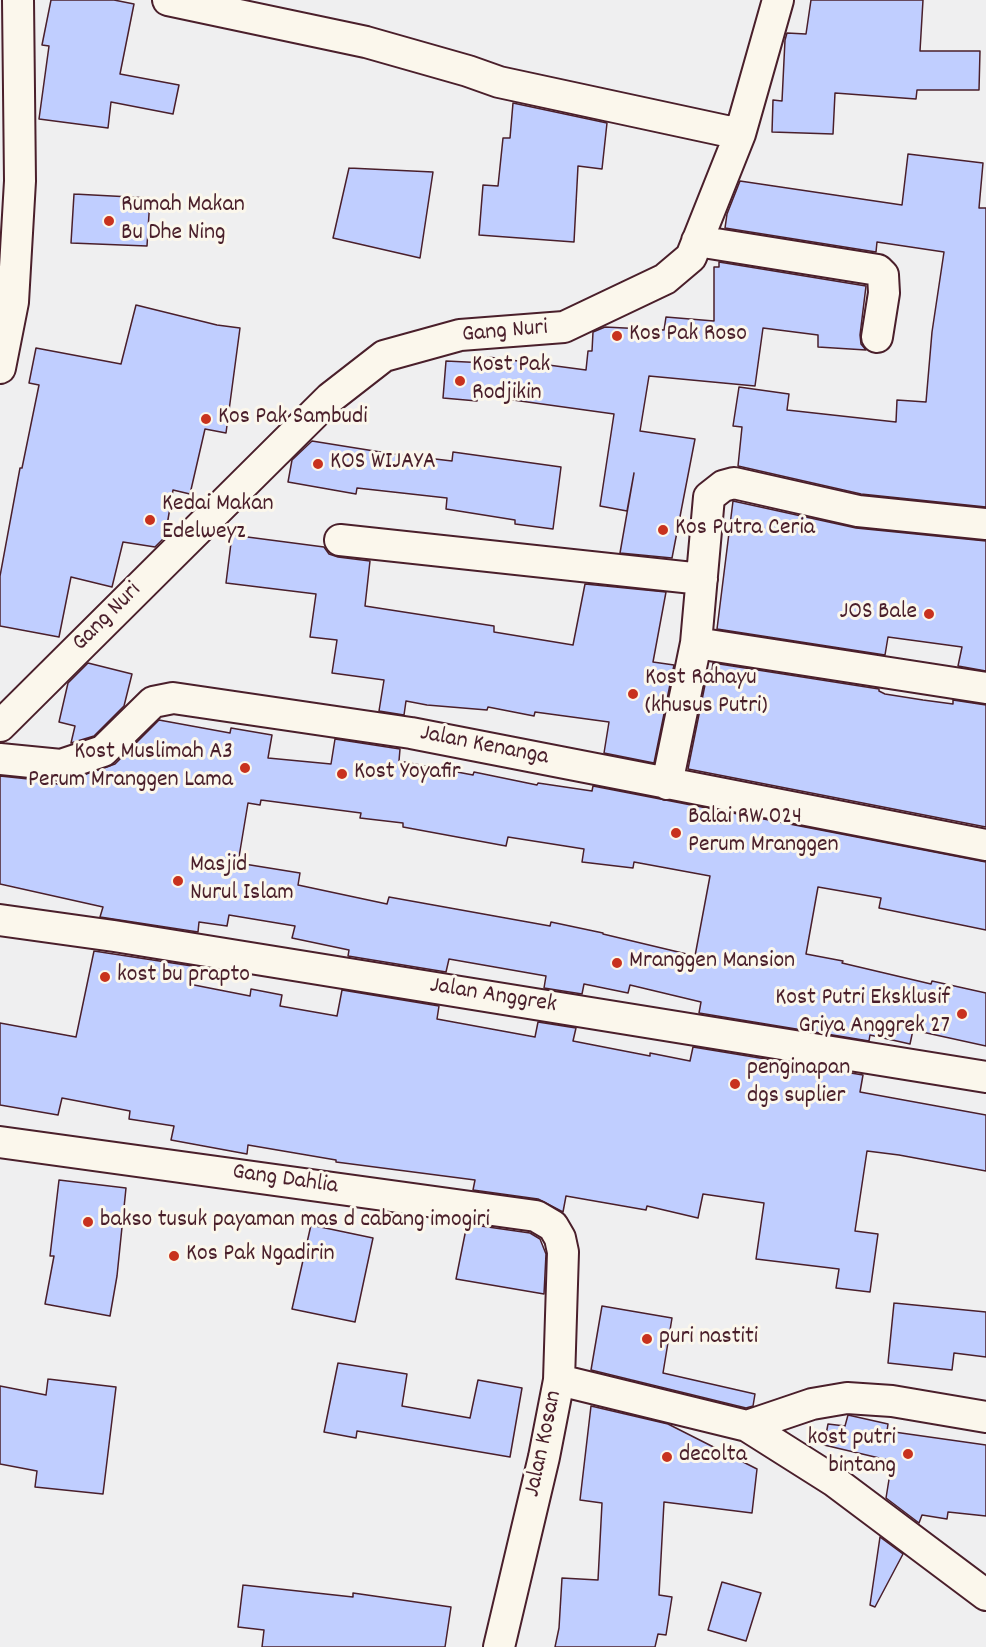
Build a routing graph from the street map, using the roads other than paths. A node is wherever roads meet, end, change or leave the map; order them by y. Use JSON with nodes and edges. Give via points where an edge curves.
{"nodes":[{"id":1,"x":18,"y":0,"type":"edge"},
{"id":2,"x":168,"y":0,"type":"edge"},
{"id":3,"x":778,"y":0,"type":"edge"},
{"id":4,"x":740,"y":134,"type":"junction"},
{"id":5,"x":697,"y":241,"type":"junction"},
{"id":6,"x":877,"y":337,"type":"dead end"},
{"id":7,"x":0,"y":368,"type":"edge"},
{"id":8,"x":986,"y":524,"type":"edge"},
{"id":9,"x":340,"y":540,"type":"dead end"},
{"id":10,"x":702,"y":579,"type":"junction"},
{"id":11,"x":696,"y":643,"type":"junction"},
{"id":12,"x":986,"y":688,"type":"edge"},
{"id":13,"x":0,"y":726,"type":"edge"},
{"id":14,"x":0,"y":759,"type":"edge"},
{"id":15,"x":668,"y":784,"type":"junction"},
{"id":16,"x":986,"y":845,"type":"edge"},
{"id":17,"x":0,"y":920,"type":"edge"},
{"id":18,"x":986,"y":1077,"type":"edge"},
{"id":19,"x":0,"y":1142,"type":"edge"},
{"id":20,"x":560,"y":1238,"type":"joint"},
{"id":21,"x":559,"y":1380,"type":"junction"},
{"id":22,"x":986,"y":1417,"type":"edge"},
{"id":23,"x":747,"y":1426,"type":"junction"},
{"id":24,"x":986,"y":1595,"type":"edge"},
{"id":25,"x":499,"y":1647,"type":"edge"}],
"edges":[{"from":1,"to":7,"type":"street","via":[[20,181],[13,302]]},
{"from":2,"to":4,"type":"street","via":[[366,42],[499,82]]},
{"from":3,"to":4,"type":"street","name":"Gang Nuri"},
{"from":4,"to":5,"type":"street","name":"Gang Nuri"},
{"from":5,"to":6,"type":"street","via":[[878,270],[883,275],[884,293]]},
{"from":5,"to":13,"type":"street","name":"Gang Nuri","via":[[691,257],[665,279],[564,327],[460,335],[384,356],[330,398]]},
{"from":8,"to":10,"type":"street","via":[[858,511],[734,483],[709,497]]},
{"from":9,"to":10,"type":"street"},
{"from":10,"to":11,"type":"street"},
{"from":11,"to":12,"type":"street"},
{"from":11,"to":15,"type":"street"},
{"from":14,"to":15,"type":"street","name":"Jalan Kenanga","via":[[61,765],[103,751],[153,702],[173,698],[411,733]]},
{"from":15,"to":16,"type":"street","name":"Jalan Kenanga"},
{"from":17,"to":18,"type":"street","name":"Jalan Anggrek"},
{"from":19,"to":20,"type":"street","name":"Gang Dahlia","via":[[536,1216],[553,1226]]},
{"from":20,"to":21,"type":"street","name":"Jalan Kosan","via":[[563,1252]]},
{"from":21,"to":23,"type":"street"},
{"from":21,"to":25,"type":"street","name":"Jalan Kosan"},
{"from":22,"to":23,"type":"street","via":[[892,1401],[847,1398],[812,1404]]},
{"from":23,"to":24,"type":"street","via":[[834,1481]]}]}
